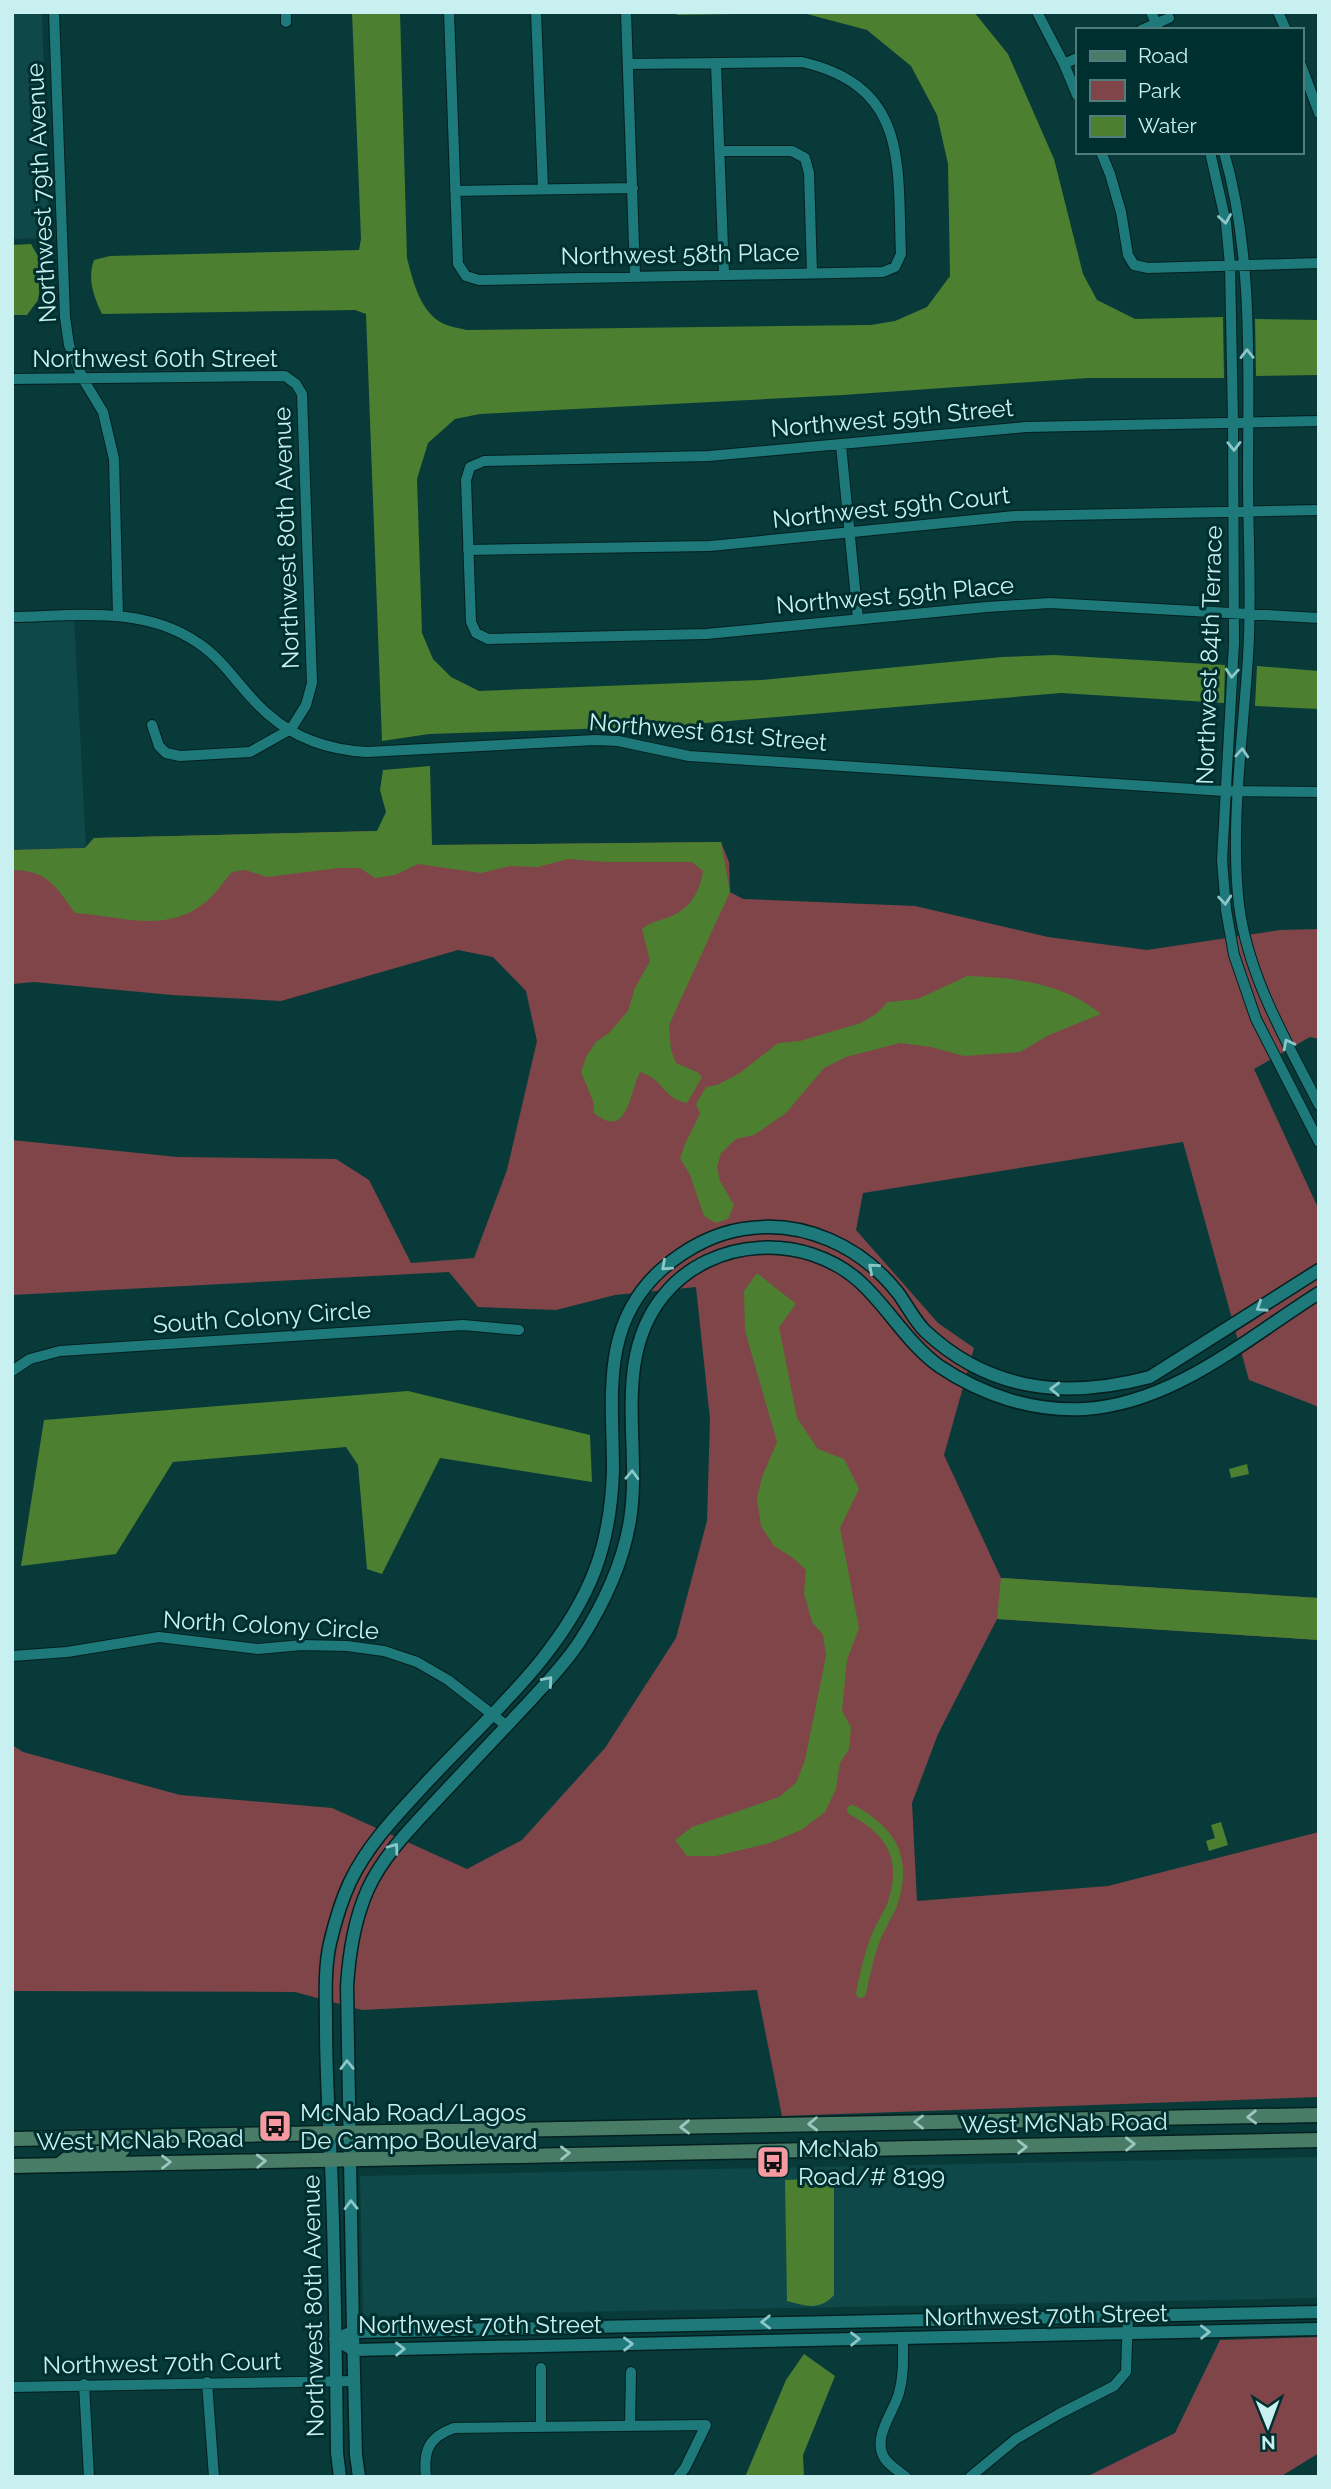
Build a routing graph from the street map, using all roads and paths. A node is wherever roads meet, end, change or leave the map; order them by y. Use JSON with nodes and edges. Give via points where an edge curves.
{"nodes":[{"id":1,"x":54,"y":12,"type":"edge"},
{"id":2,"x":449,"y":12,"type":"edge"},
{"id":3,"x":536,"y":12,"type":"edge"},
{"id":4,"x":626,"y":12,"type":"edge"},
{"id":5,"x":1037,"y":12,"type":"edge"},
{"id":6,"x":1151,"y":12,"type":"edge"},
{"id":7,"x":1278,"y":12,"type":"edge"},
{"id":8,"x":1167,"y":15,"type":"edge"},
{"id":9,"x":1157,"y":27,"type":"edge"},
{"id":10,"x":1285,"y":28,"type":"edge"},
{"id":11,"x":1076,"y":58,"type":"edge"},
{"id":12,"x":628,"y":64,"type":"junction"},
{"id":13,"x":716,"y":64,"type":"junction"},
{"id":14,"x":1064,"y":64,"type":"junction"},
{"id":15,"x":1303,"y":70,"type":"edge"},
{"id":16,"x":1076,"y":92,"type":"edge"},
{"id":17,"x":1319,"y":113,"type":"edge"},
{"id":18,"x":720,"y":151,"type":"junction"},
{"id":19,"x":1102,"y":154,"type":"edge"},
{"id":20,"x":1210,"y":154,"type":"edge"},
{"id":21,"x":1225,"y":154,"type":"edge"},
{"id":22,"x":633,"y":188,"type":"junction"},
{"id":23,"x":543,"y":189,"type":"junction"},
{"id":24,"x":455,"y":191,"type":"junction"},
{"id":25,"x":1319,"y":262,"type":"edge"},
{"id":26,"x":1245,"y":264,"type":"junction"},
{"id":27,"x":1230,"y":265,"type":"junction"},
{"id":28,"x":812,"y":273,"type":"junction"},
{"id":29,"x":724,"y":274,"type":"junction"},
{"id":30,"x":635,"y":275,"type":"junction"},
{"id":31,"x":12,"y":379,"type":"edge"},
{"id":32,"x":83,"y":379,"type":"junction"},
{"id":33,"x":296,"y":384,"type":"joint"},
{"id":34,"x":1248,"y":421,"type":"junction"},
{"id":35,"x":1319,"y":421,"type":"edge"},
{"id":36,"x":1233,"y":422,"type":"junction"},
{"id":37,"x":841,"y":445,"type":"junction"},
{"id":38,"x":1319,"y":510,"type":"edge"},
{"id":39,"x":1235,"y":512,"type":"junction"},
{"id":40,"x":1248,"y":512,"type":"junction"},
{"id":41,"x":849,"y":532,"type":"junction"},
{"id":42,"x":468,"y":550,"type":"junction"},
{"id":43,"x":1234,"y":613,"type":"junction"},
{"id":44,"x":1250,"y":614,"type":"junction"},
{"id":45,"x":118,"y":615,"type":"junction"},
{"id":46,"x":12,"y":617,"type":"edge"},
{"id":47,"x":1319,"y":618,"type":"edge"},
{"id":48,"x":858,"y":619,"type":"junction"},
{"id":49,"x":152,"y":725,"type":"dead end"},
{"id":50,"x":291,"y":729,"type":"junction"},
{"id":51,"x":1224,"y":791,"type":"junction"},
{"id":52,"x":1239,"y":792,"type":"junction"},
{"id":53,"x":1319,"y":792,"type":"edge"},
{"id":54,"x":1319,"y":1105,"type":"edge"},
{"id":55,"x":1319,"y":1142,"type":"edge"},
{"id":56,"x":1319,"y":1270,"type":"edge"},
{"id":57,"x":1319,"y":1293,"type":"edge"},
{"id":58,"x":519,"y":1330,"type":"dead end"},
{"id":59,"x":640,"y":1341,"type":"junction"},
{"id":60,"x":615,"y":1355,"type":"junction"},
{"id":61,"x":12,"y":1371,"type":"edge"},
{"id":62,"x":12,"y":1656,"type":"edge"},
{"id":63,"x":491,"y":1714,"type":"junction"},
{"id":64,"x":506,"y":1726,"type":"junction"},
{"id":65,"x":432,"y":1777,"type":"junction"},
{"id":66,"x":447,"y":1789,"type":"junction"},
{"id":67,"x":1319,"y":2115,"type":"edge"},
{"id":68,"x":328,"y":2133,"type":"junction"},
{"id":69,"x":348,"y":2133,"type":"junction"},
{"id":70,"x":125,"y":2137,"type":"junction"},
{"id":71,"x":12,"y":2139,"type":"edge"},
{"id":72,"x":1319,"y":2140,"type":"edge"},
{"id":73,"x":350,"y":2159,"type":"junction"},
{"id":74,"x":331,"y":2160,"type":"junction"},
{"id":75,"x":59,"y":2165,"type":"junction"},
{"id":76,"x":12,"y":2166,"type":"edge"},
{"id":77,"x":1319,"y":2312,"type":"edge"},
{"id":78,"x":1128,"y":2316,"type":"junction"},
{"id":79,"x":1319,"y":2329,"type":"edge"},
{"id":80,"x":353,"y":2332,"type":"junction"},
{"id":81,"x":1128,"y":2334,"type":"junction"},
{"id":82,"x":335,"y":2339,"type":"junction"},
{"id":83,"x":903,"y":2339,"type":"junction"},
{"id":84,"x":354,"y":2350,"type":"junction"},
{"id":85,"x":541,"y":2368,"type":"dead end"},
{"id":86,"x":631,"y":2372,"type":"dead end"},
{"id":87,"x":355,"y":2381,"type":"junction"},
{"id":88,"x":207,"y":2382,"type":"junction"},
{"id":89,"x":336,"y":2382,"type":"junction"},
{"id":90,"x":85,"y":2384,"type":"junction"},
{"id":91,"x":12,"y":2387,"type":"edge"},
{"id":92,"x":630,"y":2426,"type":"junction"},
{"id":93,"x":541,"y":2427,"type":"junction"},
{"id":94,"x":89,"y":2477,"type":"edge"},
{"id":95,"x":214,"y":2477,"type":"edge"},
{"id":96,"x":340,"y":2477,"type":"edge"},
{"id":97,"x":359,"y":2477,"type":"edge"},
{"id":98,"x":426,"y":2477,"type":"edge"},
{"id":99,"x":678,"y":2477,"type":"edge"},
{"id":100,"x":906,"y":2477,"type":"edge"},
{"id":101,"x":970,"y":2477,"type":"edge"}],
"edges":[{"from":1,"to":32,"type":"street","name":"Northwest 79th Avenue","via":[[65,317],[69,345]]},
{"from":2,"to":24,"type":"street"},
{"from":3,"to":23,"type":"street"},
{"from":4,"to":12,"type":"street"},
{"from":5,"to":14,"type":"street"},
{"from":6,"to":9,"type":"street"},
{"from":7,"to":10,"type":"street"},
{"from":8,"to":9,"type":"street"},
{"from":11,"to":14,"type":"street"},
{"from":12,"to":13,"type":"street"},
{"from":12,"to":22,"type":"street"},
{"from":13,"to":18,"type":"street"},
{"from":13,"to":28,"type":"street","name":"Northwest 58th Place","via":[[802,62],[826,68],[863,91],[882,111],[893,137],[897,164],[901,254],[895,267],[883,272]]},
{"from":14,"to":16,"type":"street"},
{"from":15,"to":17,"type":"street"},
{"from":18,"to":28,"type":"street","via":[[792,151],[804,158],[809,173]]},
{"from":18,"to":29,"type":"street"},
{"from":19,"to":27,"type":"street","via":[[1134,265]]},
{"from":20,"to":27,"type":"street","name":"Northwest 84th Terrace","one_way":true},
{"from":21,"to":26,"type":"street","name":"Northwest 84th Terrace"},
{"from":22,"to":23,"type":"street"},
{"from":22,"to":30,"type":"street"},
{"from":23,"to":24,"type":"street"},
{"from":24,"to":30,"type":"street","name":"Northwest 58th Place","via":[[458,264],[466,276],[478,280]]},
{"from":25,"to":26,"type":"street"},
{"from":26,"to":27,"type":"street"},
{"from":34,"to":26,"type":"street","name":"Northwest 84th Terrace","one_way":true},
{"from":27,"to":36,"type":"street","name":"Northwest 84th Terrace"},
{"from":28,"to":29,"type":"street","name":"Northwest 58th Place"},
{"from":29,"to":30,"type":"street","name":"Northwest 58th Place"},
{"from":31,"to":32,"type":"street","name":"Northwest 60th Street"},
{"from":32,"to":33,"type":"street","name":"Northwest 60th Street","via":[[285,376]]},
{"from":32,"to":45,"type":"street","name":"Northwest 79th Avenue","via":[[103,412],[114,459]]},
{"from":33,"to":50,"type":"street","name":"Northwest 80th Avenue","via":[[302,394],[312,683],[306,705]]},
{"from":34,"to":35,"type":"street","name":"Northwest 59th Street"},
{"from":34,"to":36,"type":"street","name":"Northwest 59th Street"},
{"from":34,"to":40,"type":"street","name":"Northwest 84th Terrace"},
{"from":36,"to":37,"type":"street","name":"Northwest 59th Street","via":[[1026,427]]},
{"from":36,"to":39,"type":"street","name":"Northwest 84th Terrace","one_way":true},
{"from":37,"to":41,"type":"street"},
{"from":37,"to":42,"type":"street","name":"Northwest 59th Street","via":[[709,456],[484,461],[470,467],[466,480]]},
{"from":38,"to":40,"type":"street","name":"Northwest 59th Court"},
{"from":39,"to":40,"type":"street","name":"Northwest 59th Court"},
{"from":39,"to":41,"type":"street","name":"Northwest 59th Court","via":[[1015,516]]},
{"from":39,"to":43,"type":"street","name":"Northwest 84th Terrace"},
{"from":40,"to":44,"type":"street","name":"Northwest 84th Terrace"},
{"from":41,"to":42,"type":"street","name":"Northwest 59th Court","via":[[710,546]]},
{"from":41,"to":48,"type":"street"},
{"from":42,"to":48,"type":"street","name":"Northwest 59th Place","via":[[471,622],[476,633],[488,639],[705,634]]},
{"from":43,"to":44,"type":"street","name":"Northwest 59th Place"},
{"from":43,"to":48,"type":"street","name":"Northwest 59th Place","via":[[1049,603]]},
{"from":43,"to":51,"type":"street","name":"Northwest 84th Terrace","one_way":true},
{"from":44,"to":47,"type":"street","name":"Northwest 59th Place"},
{"from":52,"to":44,"type":"street","name":"Northwest 84th Terrace","one_way":true},
{"from":45,"to":46,"type":"street","name":"Northwest 61st Street"},
{"from":45,"to":50,"type":"street","name":"Northwest 61st Street","via":[[146,620],[198,643],[269,716]]},
{"from":49,"to":50,"type":"street","via":[[159,746],[180,756],[250,752]]},
{"from":50,"to":51,"type":"street","name":"Northwest 61st Street","via":[[343,751],[618,741],[689,756]]},
{"from":51,"to":52,"type":"street","name":"Northwest 61st Street"},
{"from":51,"to":55,"type":"street","name":"Northwest 84th Terrace","one_way":true,"via":[[1222,860],[1234,955],[1256,1019]]},
{"from":52,"to":53,"type":"street","name":"Northwest 61st Street"},
{"from":54,"to":52,"type":"street","name":"Northwest 84th Terrace","one_way":true,"via":[[1272,1013],[1249,950],[1237,859]]},
{"from":56,"to":60,"type":"street","name":"Northwest 80th Avenue","one_way":true,"via":[[1150,1377],[1083,1390],[1047,1389],[1010,1380],[947,1349],[921,1328],[876,1269],[851,1251],[817,1234],[778,1227],[741,1229],[677,1255],[649,1281],[630,1309]]},
{"from":57,"to":59,"type":"street","name":"Northwest 80th Avenue","via":[[1158,1394],[1084,1409],[1047,1408],[1004,1399],[969,1385],[908,1338],[862,1283],[842,1267],[812,1253],[779,1247],[742,1249],[685,1275],[664,1294]]},
{"from":58,"to":61,"type":"street","name":"South Colony Circle","via":[[463,1325],[61,1351],[30,1359]]},
{"from":59,"to":60,"type":"street"},
{"from":64,"to":59,"type":"street","name":"Northwest 80th Avenue","one_way":true,"via":[[574,1651],[615,1574],[630,1521],[632,1381]]},
{"from":60,"to":63,"type":"street","name":"Northwest 80th Avenue","via":[[609,1520],[596,1567],[559,1637]]},
{"from":62,"to":63,"type":"street","name":"North Colony Circle","via":[[159,1637],[258,1649],[347,1646],[417,1662]]},
{"from":63,"to":64,"type":"street","name":"North Colony Circle"},
{"from":63,"to":65,"type":"street","name":"Northwest 80th Avenue"},
{"from":64,"to":66,"type":"street","name":"Northwest 80th Avenue"},
{"from":65,"to":66,"type":"street"},
{"from":65,"to":68,"type":"street","name":"Northwest 80th Avenue","via":[[367,1853],[337,1913],[326,1987]]},
{"from":69,"to":66,"type":"street","name":"Northwest 80th Avenue","one_way":true,"via":[[347,1987],[356,1920],[386,1860]]},
{"from":67,"to":69,"type":"main road","name":"West McNab Road","one_way":true},
{"from":68,"to":69,"type":"main road","name":"West McNab Road"},
{"from":68,"to":70,"type":"main road","name":"West McNab Road"},
{"from":68,"to":74,"type":"street","name":"Northwest 80th Avenue"},
{"from":69,"to":73,"type":"street","name":"Northwest 80th Avenue"},
{"from":70,"to":71,"type":"main road","name":"West McNab Road"},
{"from":70,"to":75,"type":"main road","via":[[119,2153],[74,2153]]},
{"from":73,"to":72,"type":"main road","name":"West McNab Road","one_way":true},
{"from":73,"to":74,"type":"main road","name":"West McNab Road"},
{"from":80,"to":73,"type":"street","name":"Northwest 80th Avenue","one_way":true},
{"from":75,"to":74,"type":"main road","name":"West McNab Road","one_way":true},
{"from":74,"to":82,"type":"street","name":"Northwest 80th Avenue"},
{"from":75,"to":76,"type":"main road","name":"West McNab Road"},
{"from":77,"to":78,"type":"street","name":"Northwest 70th Street"},
{"from":78,"to":80,"type":"street","name":"Northwest 70th Street","one_way":true},
{"from":78,"to":81,"type":"street"},
{"from":81,"to":79,"type":"street","name":"Northwest 70th Street","one_way":true},
{"from":80,"to":82,"type":"street","name":"Northwest 70th Street"},
{"from":80,"to":84,"type":"street","name":"Northwest 80th Avenue"},
{"from":81,"to":83,"type":"street","name":"Northwest 70th Street"},
{"from":81,"to":101,"type":"street","via":[[1126,2372],[1114,2386],[1016,2440]]},
{"from":82,"to":84,"type":"street","name":"Northwest 70th Street"},
{"from":82,"to":89,"type":"street","name":"Northwest 80th Avenue"},
{"from":84,"to":83,"type":"street","name":"Northwest 70th Street","one_way":true},
{"from":83,"to":100,"type":"street","via":[[903,2377],[882,2433],[882,2449],[885,2459]]},
{"from":84,"to":87,"type":"street","name":"Northwest 80th Avenue"},
{"from":85,"to":93,"type":"street"},
{"from":86,"to":92,"type":"street"},
{"from":87,"to":89,"type":"street","name":"Northwest 70th Court"},
{"from":87,"to":97,"type":"street","name":"Northwest 80th Avenue"},
{"from":88,"to":89,"type":"street","name":"Northwest 70th Court"},
{"from":88,"to":90,"type":"street","name":"Northwest 70th Court"},
{"from":88,"to":95,"type":"street"},
{"from":89,"to":96,"type":"street","name":"Northwest 80th Avenue"},
{"from":90,"to":91,"type":"street","name":"Northwest 70th Court"},
{"from":90,"to":94,"type":"street"},
{"from":92,"to":93,"type":"street"},
{"from":92,"to":99,"type":"street","via":[[706,2425]]},
{"from":93,"to":98,"type":"street","via":[[454,2428],[439,2433],[426,2453]]}]}
